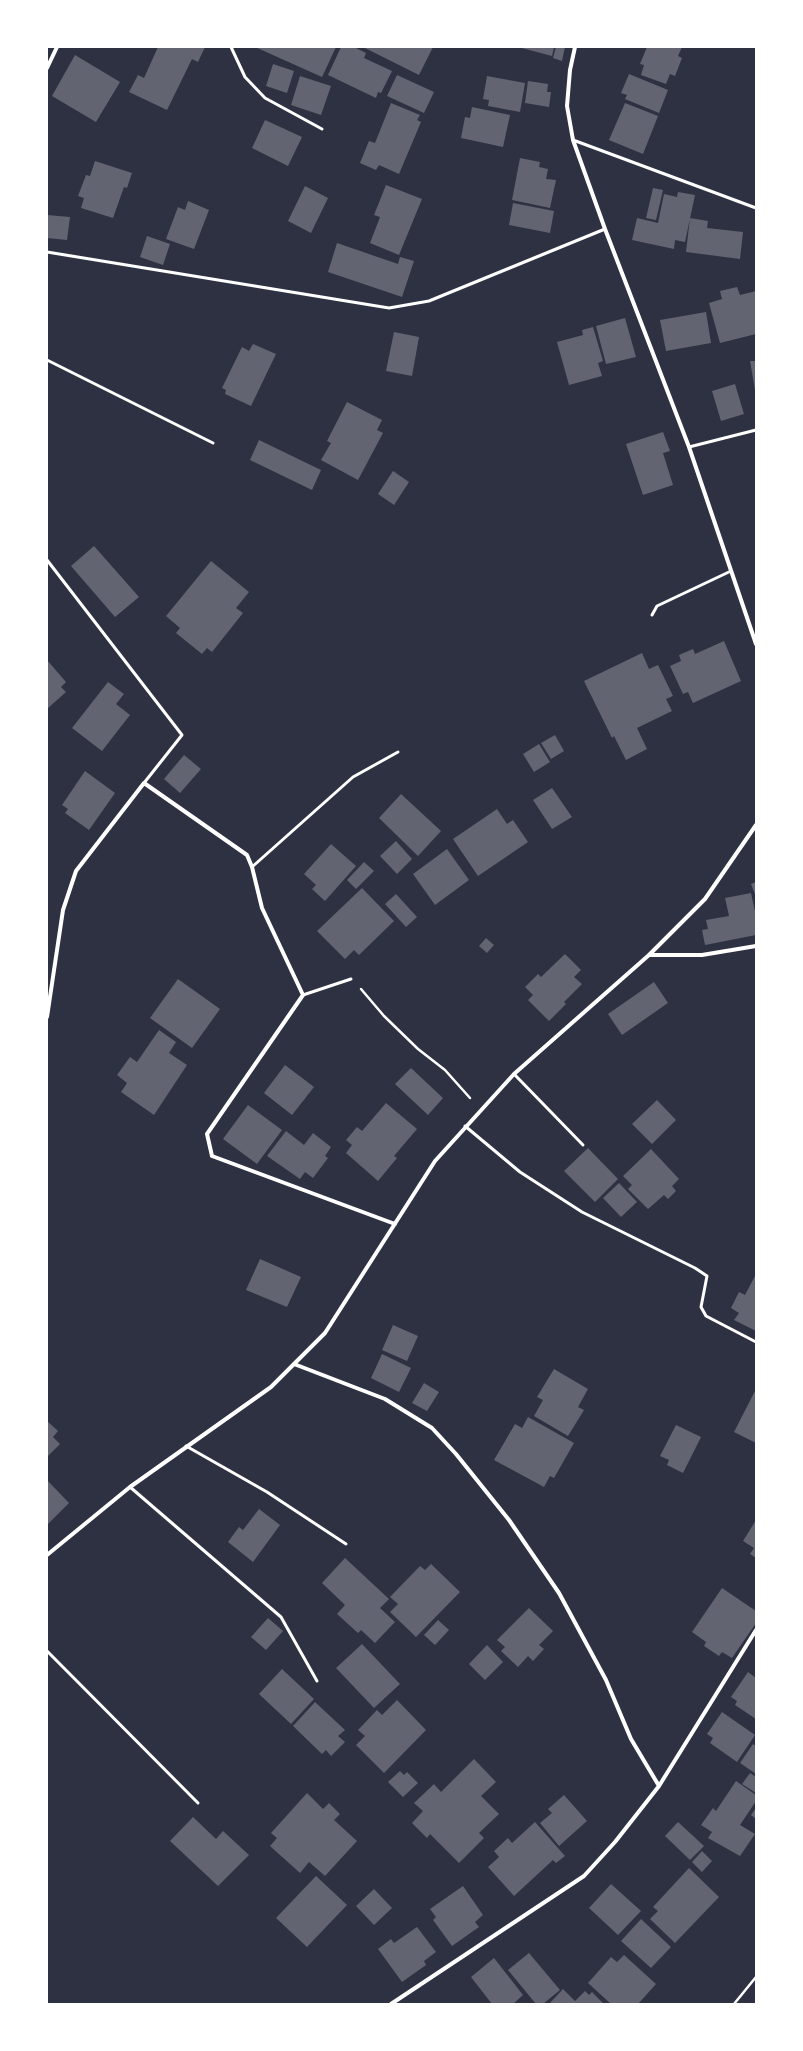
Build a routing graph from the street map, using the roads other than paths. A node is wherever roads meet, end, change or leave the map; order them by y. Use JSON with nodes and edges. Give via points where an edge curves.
{"nodes":[{"id":1,"x":57,"y":47,"type":"edge"},
{"id":2,"x":231,"y":47,"type":"edge"},
{"id":3,"x":575,"y":47,"type":"edge"},
{"id":4,"x":47,"y":68,"type":"edge"},
{"id":5,"x":322,"y":128,"type":"dead end"},
{"id":6,"x":573,"y":140,"type":"junction"},
{"id":7,"x":756,"y":208,"type":"edge"},
{"id":8,"x":605,"y":229,"type":"junction"},
{"id":9,"x":47,"y":252,"type":"edge"},
{"id":10,"x":47,"y":360,"type":"edge"},
{"id":11,"x":756,"y":430,"type":"edge"},
{"id":12,"x":213,"y":443,"type":"dead end"},
{"id":13,"x":689,"y":447,"type":"junction"},
{"id":14,"x":47,"y":560,"type":"edge"},
{"id":15,"x":731,"y":571,"type":"junction"},
{"id":16,"x":652,"y":615,"type":"dead end"},
{"id":17,"x":756,"y":644,"type":"edge"},
{"id":18,"x":398,"y":752,"type":"dead end"},
{"id":19,"x":144,"y":783,"type":"junction"},
{"id":20,"x":756,"y":825,"type":"edge"},
{"id":21,"x":252,"y":867,"type":"junction"},
{"id":22,"x":756,"y":946,"type":"edge"},
{"id":23,"x":649,"y":955,"type":"junction"},
{"id":24,"x":351,"y":978,"type":"road end"},
{"id":25,"x":303,"y":995,"type":"junction"},
{"id":26,"x":47,"y":1017,"type":"edge"},
{"id":27,"x":514,"y":1074,"type":"junction"},
{"id":28,"x":465,"y":1126,"type":"junction"},
{"id":29,"x":583,"y":1145,"type":"dead end"},
{"id":30,"x":395,"y":1224,"type":"junction"},
{"id":31,"x":756,"y":1342,"type":"edge"},
{"id":32,"x":294,"y":1364,"type":"junction"},
{"id":33,"x":186,"y":1446,"type":"junction"},
{"id":34,"x":130,"y":1488,"type":"junction"},
{"id":35,"x":346,"y":1544,"type":"dead end"},
{"id":36,"x":47,"y":1555,"type":"edge"},
{"id":37,"x":756,"y":1630,"type":"edge"},
{"id":38,"x":47,"y":1651,"type":"edge"},
{"id":39,"x":317,"y":1681,"type":"dead end"},
{"id":40,"x":658,"y":1786,"type":"junction"},
{"id":41,"x":198,"y":1803,"type":"dead end"},
{"id":42,"x":391,"y":2004,"type":"edge"}],
"edges":[{"from":1,"to":4,"type":"street"},
{"from":2,"to":5,"type":"lane","via":[[244,77],[265,98]]},
{"from":3,"to":6,"type":"street","via":[[567,106]]},
{"from":6,"to":7,"type":"lane"},
{"from":6,"to":8,"type":"street"},
{"from":8,"to":9,"type":"lane","via":[[429,301],[389,308]]},
{"from":8,"to":13,"type":"street"},
{"from":10,"to":12,"type":"lane"},
{"from":11,"to":13,"type":"lane"},
{"from":13,"to":15,"type":"street"},
{"from":14,"to":19,"type":"lane","via":[[182,735]]},
{"from":15,"to":16,"type":"lane","via":[[657,606]]},
{"from":15,"to":17,"type":"street"},
{"from":18,"to":21,"type":"lane","via":[[354,777]]},
{"from":19,"to":21,"type":"street","via":[[247,855]]},
{"from":19,"to":26,"type":"street","via":[[76,871],[63,910]]},
{"from":20,"to":23,"type":"street","via":[[705,899]]},
{"from":21,"to":25,"type":"street","via":[[262,908]]},
{"from":22,"to":23,"type":"street","via":[[702,955]]},
{"from":23,"to":27,"type":"street"},
{"from":24,"to":25,"type":"lane"},
{"from":25,"to":30,"type":"street","via":[[207,1134],[212,1156]]},
{"from":27,"to":28,"type":"street"},
{"from":27,"to":29,"type":"lane"},
{"from":28,"to":30,"type":"street","via":[[435,1162]]},
{"from":28,"to":31,"type":"lane","via":[[520,1172],[582,1212],[707,1276],[701,1308],[706,1316]]},
{"from":30,"to":32,"type":"street","via":[[325,1333]]},
{"from":32,"to":33,"type":"street","via":[[271,1387]]},
{"from":32,"to":40,"type":"street","via":[[385,1399],[432,1428],[456,1454],[509,1520],[559,1593],[606,1680],[631,1739]]},
{"from":33,"to":34,"type":"street"},
{"from":33,"to":35,"type":"lane","via":[[267,1492]]},
{"from":34,"to":36,"type":"street"},
{"from":34,"to":39,"type":"lane","via":[[281,1617]]},
{"from":37,"to":40,"type":"street"},
{"from":38,"to":41,"type":"lane"},
{"from":40,"to":42,"type":"street","via":[[615,1842],[584,1876]]}]}
